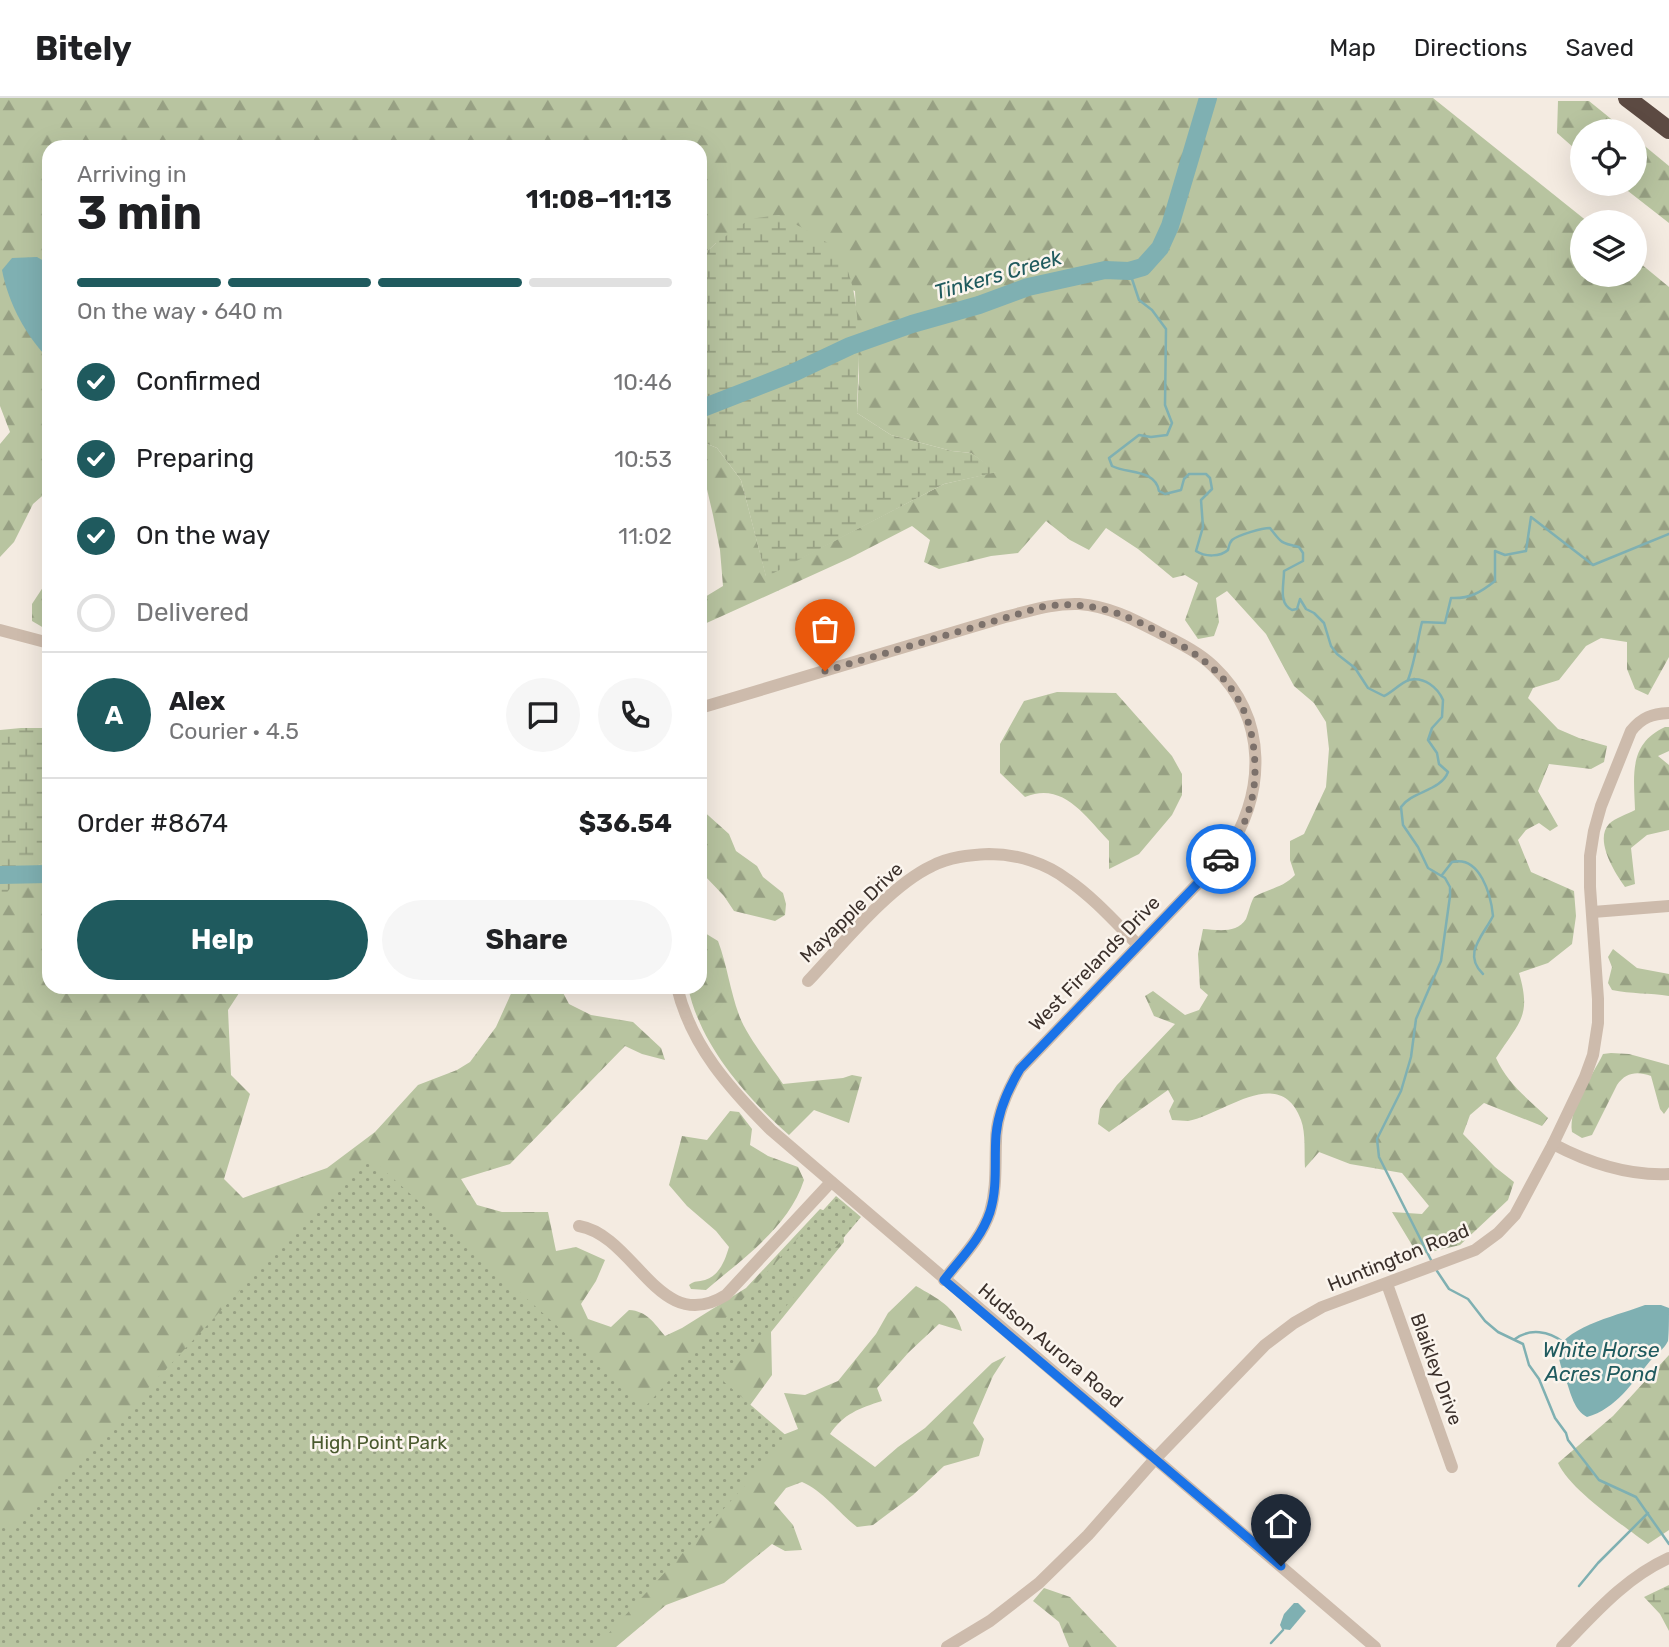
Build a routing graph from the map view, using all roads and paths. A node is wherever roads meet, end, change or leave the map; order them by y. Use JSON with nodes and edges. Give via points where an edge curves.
{"nodes":[{"id":1,"x":1627,"y":98,"type":"edge"},
{"id":2,"x":1669,"y":130,"type":"edge"},
{"id":3,"x":0,"y":630,"type":"edge"},
{"id":4,"x":42,"y":641,"type":"edge"},
{"id":5,"x":707,"y":706,"type":"edge"},
{"id":6,"x":1669,"y":713,"type":"edge"},
{"id":7,"x":1669,"y":906,"type":"edge"},
{"id":8,"x":1593,"y":912,"type":"junction"},
{"id":9,"x":1138,"y":945,"type":"junction"},
{"id":10,"x":808,"y":981,"type":"dead end"},
{"id":11,"x":679,"y":994,"type":"edge"},
{"id":12,"x":1553,"y":1144,"type":"junction"},
{"id":13,"x":1669,"y":1174,"type":"edge"},
{"id":14,"x":831,"y":1182,"type":"junction"},
{"id":15,"x":579,"y":1226,"type":"dead end"},
{"id":16,"x":944,"y":1280,"type":"junction"},
{"id":17,"x":1387,"y":1284,"type":"junction"},
{"id":18,"x":1155,"y":1459,"type":"junction"},
{"id":19,"x":1452,"y":1467,"type":"dead end"},
{"id":20,"x":1669,"y":1558,"type":"edge"},
{"id":21,"x":947,"y":1647,"type":"edge"},
{"id":22,"x":1374,"y":1647,"type":"edge"},
{"id":23,"x":1562,"y":1647,"type":"edge"}],
"edges":[{"from":1,"to":2,"type":"highway"},
{"from":3,"to":4,"type":"street"},
{"from":5,"to":9,"type":"street","name":"West Firelands Drive","via":[[1045,606],[1079,604],[1118,612],[1191,650],[1234,692],[1250,726],[1255,783],[1240,833],[1225,855]]},
{"from":6,"to":8,"type":"street","name":"Huntington Road","via":[[1648,716],[1631,732],[1601,806],[1590,856]]},
{"from":7,"to":8,"type":"street"},
{"from":8,"to":12,"type":"street","name":"Huntington Road","via":[[1597,1037],[1585,1077]]},
{"from":9,"to":10,"type":"street","name":"Mayapple Drive","via":[[1082,891],[1054,871],[1010,855],[973,855],[933,865],[903,884]]},
{"from":9,"to":16,"type":"street","name":"West Firelands Drive","via":[[1032,1055],[1014,1080],[997,1127],[996,1179],[989,1215],[973,1245]]},
{"from":11,"to":14,"type":"street","name":"Hudson Aurora Road","via":[[688,1020],[719,1074],[771,1130]]},
{"from":12,"to":13,"type":"street","via":[[1611,1167]]},
{"from":12,"to":17,"type":"street","name":"Huntington Road","via":[[1524,1202],[1498,1233],[1475,1250]]},
{"from":14,"to":15,"type":"street","via":[[726,1294],[704,1305],[686,1305],[670,1298],[598,1231]]},
{"from":14,"to":16,"type":"street","name":"Hudson Aurora Road"},
{"from":16,"to":18,"type":"street","name":"Hudson Aurora Road"},
{"from":17,"to":18,"type":"street","name":"Huntington Road","via":[[1322,1307],[1294,1323],[1265,1345]]},
{"from":17,"to":19,"type":"street","name":"Blaikley Drive"},
{"from":18,"to":21,"type":"street","name":"Huntington Road","via":[[1040,1583]]},
{"from":18,"to":22,"type":"street","name":"Hudson Aurora Road"},
{"from":20,"to":23,"type":"street","via":[[1623,1585]]}]}
